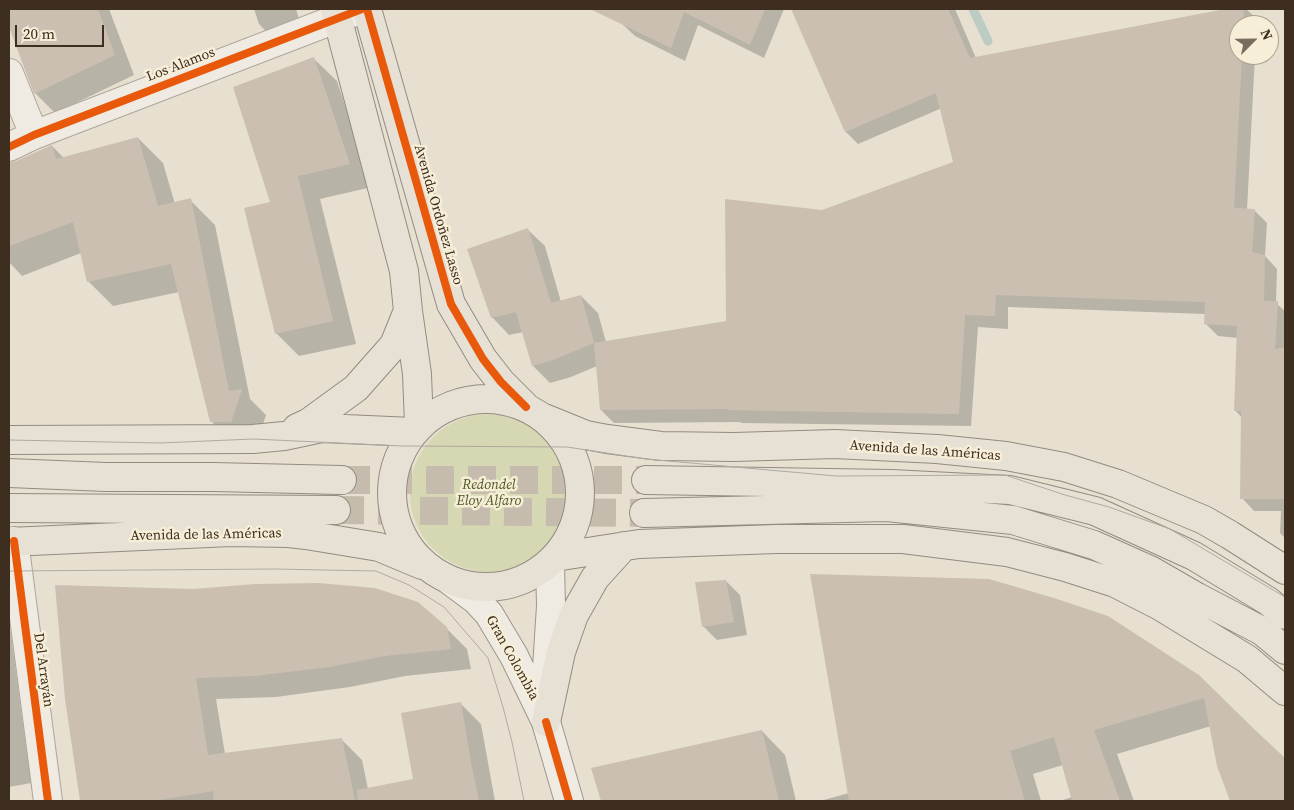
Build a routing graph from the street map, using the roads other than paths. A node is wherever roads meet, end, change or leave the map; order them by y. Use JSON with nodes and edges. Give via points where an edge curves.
{"nodes":[{"id":1,"x":362,"y":9,"type":"edge"},
{"id":2,"x":368,"y":9,"type":"edge"},
{"id":3,"x":336,"y":14,"type":"edge"},
{"id":4,"x":9,"y":72,"type":"edge"},
{"id":5,"x":34,"y":135,"type":"junction"},
{"id":6,"x":9,"y":147,"type":"edge"},
{"id":7,"x":423,"y":206,"type":"junction"},
{"id":8,"x":388,"y":214,"type":"junction"},
{"id":9,"x":408,"y":311,"type":"junction"},
{"id":10,"x":535,"y":413,"type":"junction"},
{"id":11,"x":416,"y":429,"type":"junction"},
{"id":12,"x":253,"y":439,"type":"junction"},
{"id":13,"x":9,"y":440,"type":"edge"},
{"id":14,"x":9,"y":473,"type":"edge"},
{"id":15,"x":342,"y":480,"type":"tunnel mouth"},
{"id":16,"x":646,"y":480,"type":"tunnel mouth"},
{"id":17,"x":9,"y":508,"type":"edge"},
{"id":18,"x":336,"y":510,"type":"tunnel mouth"},
{"id":19,"x":644,"y":513,"type":"tunnel mouth"},
{"id":20,"x":11,"y":542,"type":"edge"},
{"id":21,"x":624,"y":546,"type":"junction"},
{"id":22,"x":553,"y":560,"type":"junction"},
{"id":23,"x":1285,"y":570,"type":"edge"},
{"id":24,"x":438,"y":574,"type":"junction"},
{"id":25,"x":1285,"y":615,"type":"edge"},
{"id":26,"x":1285,"y":650,"type":"edge"},
{"id":27,"x":1285,"y":690,"type":"edge"},
{"id":28,"x":546,"y":722,"type":"junction"},
{"id":29,"x":48,"y":801,"type":"edge"},
{"id":30,"x":569,"y":801,"type":"edge"}],
"edges":[{"from":1,"to":3,"type":"street","name":"Los Alamos"},
{"from":2,"to":7,"type":"main road","name":"Avenida Ordoñez Lasso"},
{"from":3,"to":5,"type":"street","name":"Los Alamos"},
{"from":3,"to":8,"type":"main road"},
{"from":4,"to":5,"type":"street"},
{"from":5,"to":6,"type":"street","name":"Los Alamos"},
{"from":7,"to":8,"type":"main road"},
{"from":7,"to":10,"type":"main road","name":"Avenida Ordoñez Lasso","via":[[451,304],[483,359],[501,382]]},
{"from":8,"to":9,"type":"main road","via":[[404,271]]},
{"from":9,"to":11,"type":"main road","via":[[417,374]]},
{"from":9,"to":12,"type":"main road","via":[[394,345],[356,388],[308,423],[284,433]]},
{"from":10,"to":11,"type":"main road","via":[[508,400],[470,399],[434,413]]},
{"from":10,"to":22,"type":"main road","via":[[573,455],[581,495],[574,529]]},
{"from":10,"to":23,"type":"main road","name":"Avenida de las Américas","via":[[586,435],[661,446],[835,444],[937,449],[1006,456],[1064,467],[1118,484],[1204,520]]},
{"from":11,"to":12,"type":"main road","via":[[322,428]]},
{"from":11,"to":24,"type":"main road","via":[[400,454],[391,487],[392,505],[404,540],[414,555]]},
{"from":12,"to":13,"type":"main road"},
{"from":14,"to":15,"type":"main road"},
{"from":16,"to":25,"type":"main road","via":[[891,484],[1010,490],[1095,511],[1194,556]]},
{"from":17,"to":18,"type":"main road","name":"Avenida de las Américas"},
{"from":19,"to":26,"type":"main road","via":[[887,507],[1013,520],[1094,545],[1152,571],[1262,631]]},
{"from":20,"to":24,"type":"main road","name":"Avenida de las Américas","via":[[231,532],[289,533],[379,547]]},
{"from":20,"to":29,"type":"street","name":"Del Arrayán"},
{"from":21,"to":22,"type":"main road"},
{"from":21,"to":27,"type":"main road","via":[[776,539],[903,539],[1007,552],[1115,583],[1160,606],[1246,660]]},
{"from":21,"to":28,"type":"main road","via":[[595,578],[574,615],[561,652]]},
{"from":22,"to":24,"type":"main road","via":[[528,578],[502,586],[475,587]]},
{"from":22,"to":28,"type":"street","name":"Gran Colombia"},
{"from":24,"to":28,"type":"street","name":"Gran Colombia","via":[[476,600],[490,614]]},
{"from":28,"to":30,"type":"street","name":"Gran Colombia"}]}
